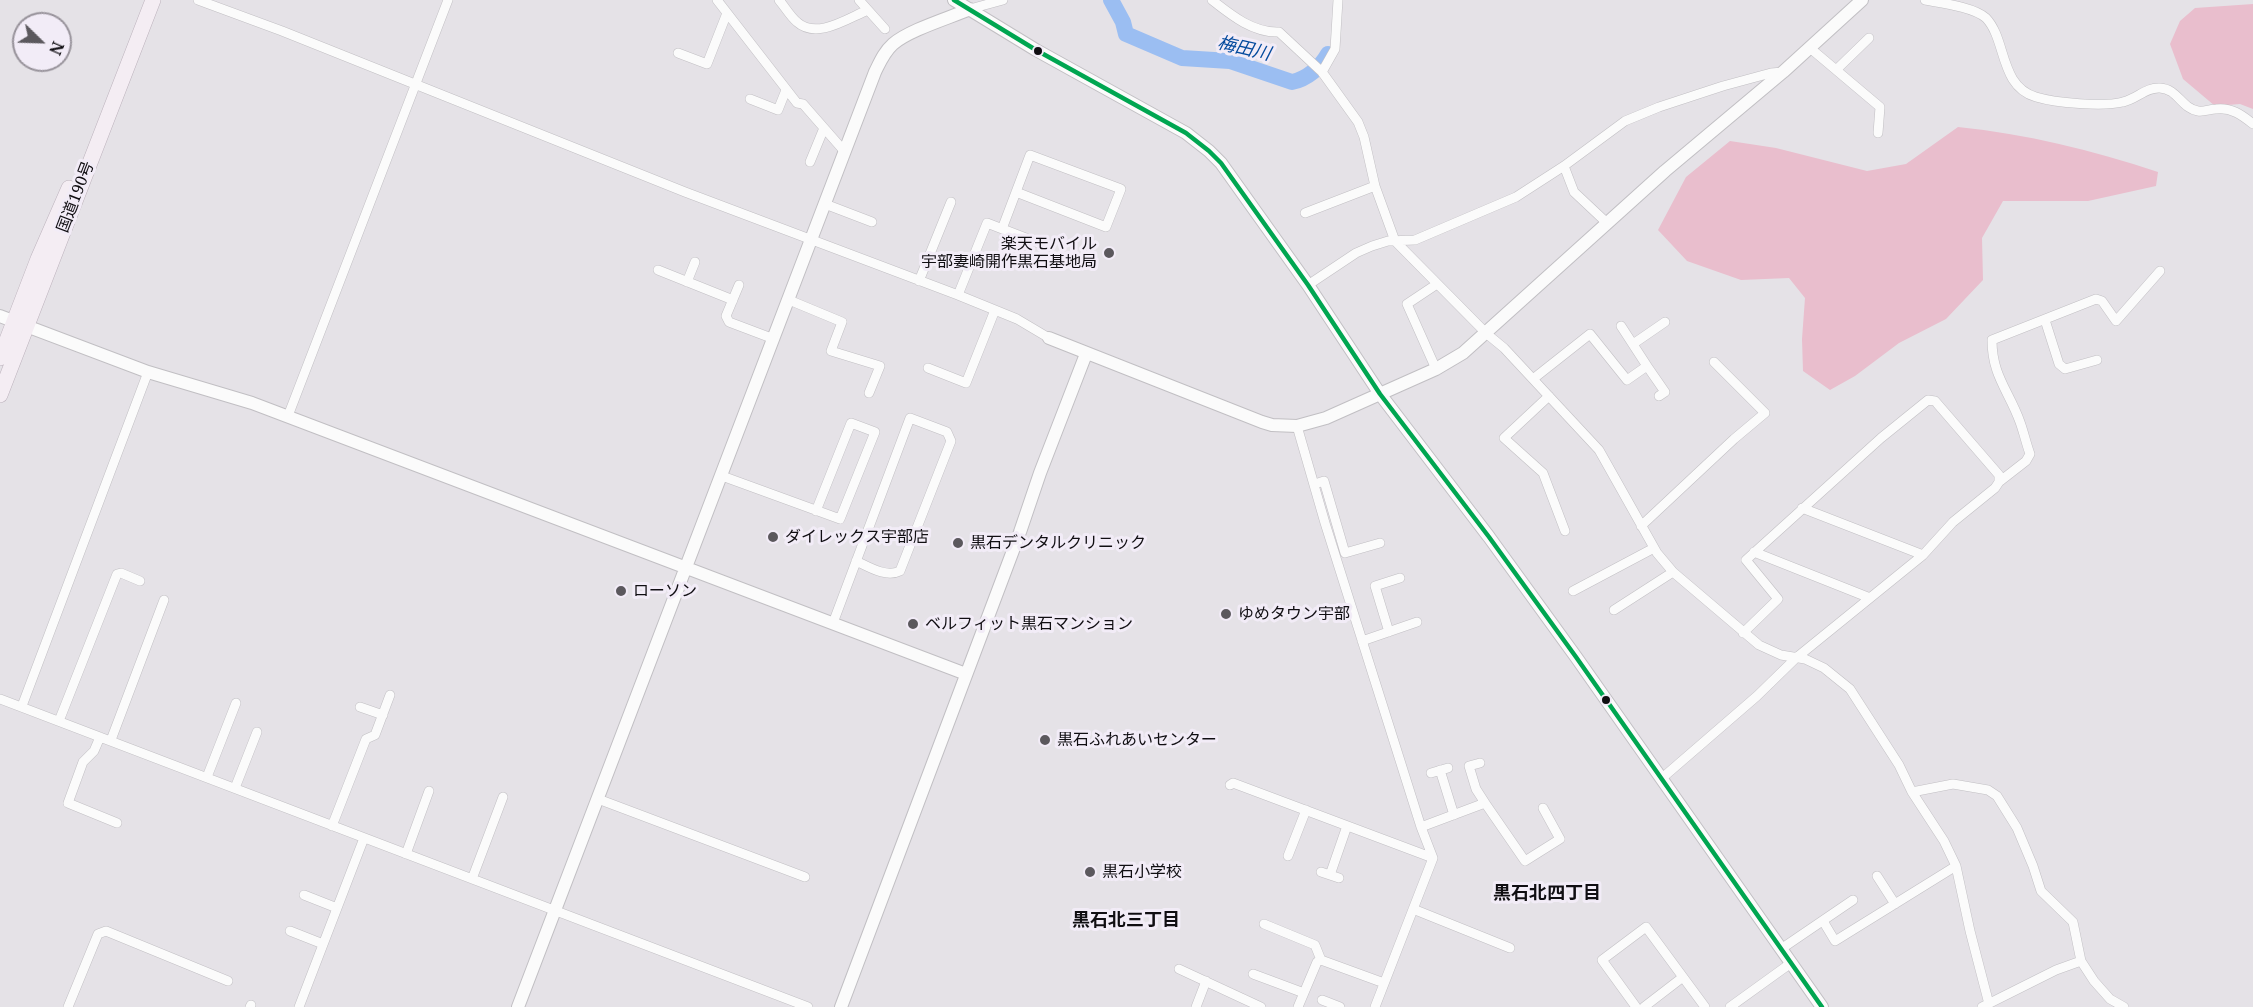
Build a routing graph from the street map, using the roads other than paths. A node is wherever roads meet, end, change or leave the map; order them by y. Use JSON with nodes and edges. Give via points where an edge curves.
{"nodes":[{"id":1,"x":144,"y":0,"type":"edge"},
{"id":2,"x":153,"y":0,"type":"edge"},
{"id":3,"x":198,"y":0,"type":"edge"},
{"id":4,"x":448,"y":0,"type":"edge"},
{"id":5,"x":717,"y":0,"type":"edge"},
{"id":6,"x":779,"y":0,"type":"edge"},
{"id":7,"x":859,"y":0,"type":"edge"},
{"id":8,"x":954,"y":0,"type":"edge"},
{"id":9,"x":1002,"y":0,"type":"edge"},
{"id":10,"x":1212,"y":0,"type":"edge"},
{"id":11,"x":1338,"y":0,"type":"edge"},
{"id":12,"x":1862,"y":0,"type":"edge"},
{"id":13,"x":1925,"y":0,"type":"edge"},
{"id":14,"x":970,"y":9,"type":"junction"},
{"id":15,"x":868,"y":10,"type":"junction"},
{"id":16,"x":728,"y":13,"type":"junction"},
{"id":17,"x":885,"y":29,"type":"dead end"},
{"id":18,"x":1869,"y":38,"type":"dead end"},
{"id":19,"x":1810,"y":48,"type":"junction"},
{"id":20,"x":678,"y":53,"type":"dead end"},
{"id":21,"x":1319,"y":69,"type":"junction"},
{"id":22,"x":1836,"y":70,"type":"junction"},
{"id":23,"x":1783,"y":72,"type":"junction"},
{"id":24,"x":416,"y":84,"type":"junction"},
{"id":25,"x":786,"y":90,"type":"junction"},
{"id":26,"x":750,"y":99,"type":"dead end"},
{"id":27,"x":2253,"y":124,"type":"edge"},
{"id":28,"x":824,"y":128,"type":"junction"},
{"id":29,"x":1878,"y":133,"type":"dead end"},
{"id":30,"x":845,"y":152,"type":"junction"},
{"id":31,"x":810,"y":162,"type":"dead end"},
{"id":32,"x":1564,"y":166,"type":"junction"},
{"id":33,"x":1375,"y":186,"type":"junction"},
{"id":34,"x":1016,"y":192,"type":"junction"},
{"id":35,"x":951,"y":202,"type":"dead end"},
{"id":36,"x":825,"y":204,"type":"junction"},
{"id":37,"x":1305,"y":213,"type":"dead end"},
{"id":38,"x":872,"y":222,"type":"dead end"},
{"id":39,"x":1606,"y":223,"type":"junction"},
{"id":40,"x":1002,"y":229,"type":"junction"},
{"id":41,"x":812,"y":240,"type":"junction"},
{"id":42,"x":1395,"y":241,"type":"junction"},
{"id":43,"x":1049,"y":247,"type":"dead end"},
{"id":44,"x":695,"y":262,"type":"dead end"},
{"id":45,"x":658,"y":270,"type":"dead end"},
{"id":46,"x":2160,"y":271,"type":"dead end"},
{"id":47,"x":919,"y":281,"type":"junction"},
{"id":48,"x":687,"y":282,"type":"junction"},
{"id":49,"x":1437,"y":284,"type":"junction"},
{"id":50,"x":739,"y":285,"type":"dead end"},
{"id":51,"x":1308,"y":285,"type":"junction"},
{"id":52,"x":958,"y":296,"type":"junction"},
{"id":53,"x":733,"y":300,"type":"junction"},
{"id":54,"x":789,"y":300,"type":"junction"},
{"id":55,"x":995,"y":310,"type":"junction"},
{"id":56,"x":2045,"y":320,"type":"junction"},
{"id":57,"x":13,"y":321,"type":"edge"},
{"id":58,"x":1665,"y":322,"type":"dead end"},
{"id":59,"x":1621,"y":326,"type":"dead end"},
{"id":60,"x":1486,"y":334,"type":"junction"},
{"id":61,"x":1049,"y":338,"type":"joint"},
{"id":62,"x":774,"y":339,"type":"junction"},
{"id":63,"x":1633,"y":344,"type":"junction"},
{"id":64,"x":1086,"y":354,"type":"junction"},
{"id":65,"x":0,"y":358,"type":"edge"},
{"id":66,"x":2097,"y":360,"type":"dead end"},
{"id":67,"x":1714,"y":362,"type":"dead end"},
{"id":68,"x":1647,"y":366,"type":"junction"},
{"id":69,"x":928,"y":368,"type":"dead end"},
{"id":70,"x":1436,"y":369,"type":"junction"},
{"id":71,"x":148,"y":372,"type":"junction"},
{"id":72,"x":1533,"y":379,"type":"junction"},
{"id":73,"x":1627,"y":380,"type":"junction"},
{"id":74,"x":1634,"y":389,"type":"dead end"},
{"id":75,"x":869,"y":393,"type":"dead end"},
{"id":76,"x":1380,"y":394,"type":"junction"},
{"id":77,"x":0,"y":395,"type":"edge"},
{"id":78,"x":1549,"y":396,"type":"junction"},
{"id":79,"x":1659,"y":396,"type":"dead end"},
{"id":80,"x":288,"y":416,"type":"junction"},
{"id":81,"x":1297,"y":426,"type":"junction"},
{"id":82,"x":722,"y":476,"type":"junction"},
{"id":83,"x":1999,"y":482,"type":"junction"},
{"id":84,"x":1315,"y":484,"type":"junction"},
{"id":85,"x":1802,"y":508,"type":"junction"},
{"id":86,"x":816,"y":511,"type":"junction"},
{"id":87,"x":1641,"y":526,"type":"junction"},
{"id":88,"x":1565,"y":531,"type":"dead end"},
{"id":89,"x":1380,"y":543,"type":"dead end"},
{"id":90,"x":1654,"y":548,"type":"junction"},
{"id":91,"x":1754,"y":552,"type":"junction"},
{"id":92,"x":1923,"y":555,"type":"junction"},
{"id":93,"x":856,"y":561,"type":"junction"},
{"id":94,"x":686,"y":568,"type":"junction"},
{"id":95,"x":1673,"y":572,"type":"junction"},
{"id":96,"x":1400,"y":578,"type":"dead end"},
{"id":97,"x":140,"y":580,"type":"dead end"},
{"id":98,"x":1573,"y":591,"type":"dead end"},
{"id":99,"x":1869,"y":598,"type":"junction"},
{"id":100,"x":164,"y":600,"type":"dead end"},
{"id":101,"x":1614,"y":610,"type":"dead end"},
{"id":102,"x":1417,"y":622,"type":"dead end"},
{"id":103,"x":833,"y":623,"type":"junction"},
{"id":104,"x":1389,"y":632,"type":"junction"},
{"id":105,"x":1743,"y":633,"type":"junction"},
{"id":106,"x":1362,"y":641,"type":"junction"},
{"id":107,"x":1796,"y":658,"type":"junction"},
{"id":108,"x":966,"y":674,"type":"junction"},
{"id":109,"x":390,"y":695,"type":"dead end"},
{"id":110,"x":0,"y":699,"type":"edge"},
{"id":111,"x":236,"y":703,"type":"dead end"},
{"id":112,"x":22,"y":706,"type":"junction"},
{"id":113,"x":360,"y":707,"type":"dead end"},
{"id":114,"x":383,"y":715,"type":"junction"},
{"id":115,"x":59,"y":721,"type":"junction"},
{"id":116,"x":256,"y":732,"type":"dead end"},
{"id":117,"x":100,"y":736,"type":"junction"},
{"id":118,"x":111,"y":740,"type":"junction"},
{"id":119,"x":1480,"y":763,"type":"dead end"},
{"id":120,"x":1440,"y":770,"type":"dead end"},
{"id":121,"x":207,"y":777,"type":"junction"},
{"id":122,"x":1661,"y":779,"type":"junction"},
{"id":123,"x":1230,"y":785,"type":"dead end"},
{"id":124,"x":235,"y":788,"type":"junction"},
{"id":125,"x":429,"y":791,"type":"dead end"},
{"id":126,"x":1912,"y":792,"type":"junction"},
{"id":127,"x":503,"y":797,"type":"dead end"},
{"id":128,"x":598,"y":799,"type":"junction"},
{"id":129,"x":1485,"y":803,"type":"junction"},
{"id":130,"x":1543,"y":808,"type":"dead end"},
{"id":131,"x":1306,"y":810,"type":"junction"},
{"id":132,"x":1454,"y":815,"type":"junction"},
{"id":133,"x":117,"y":823,"type":"dead end"},
{"id":134,"x":332,"y":826,"type":"junction"},
{"id":135,"x":1347,"y":826,"type":"junction"},
{"id":136,"x":1421,"y":827,"type":"junction"},
{"id":137,"x":364,"y":838,"type":"junction"},
{"id":138,"x":406,"y":854,"type":"junction"},
{"id":139,"x":1288,"y":856,"type":"dead end"},
{"id":140,"x":1433,"y":858,"type":"junction"},
{"id":141,"x":1956,"y":866,"type":"junction"},
{"id":142,"x":1330,"y":875,"type":"dead end"},
{"id":143,"x":1877,"y":876,"type":"dead end"},
{"id":144,"x":805,"y":877,"type":"dead end"},
{"id":145,"x":472,"y":879,"type":"junction"},
{"id":146,"x":304,"y":895,"type":"dead end"},
{"id":147,"x":1852,"y":900,"type":"dead end"},
{"id":148,"x":1895,"y":904,"type":"junction"},
{"id":149,"x":337,"y":908,"type":"junction"},
{"id":150,"x":1413,"y":909,"type":"junction"},
{"id":151,"x":555,"y":911,"type":"junction"},
{"id":152,"x":1823,"y":921,"type":"junction"},
{"id":153,"x":1264,"y":924,"type":"dead end"},
{"id":154,"x":290,"y":931,"type":"dead end"},
{"id":155,"x":323,"y":944,"type":"junction"},
{"id":156,"x":1510,"y":948,"type":"dead end"},
{"id":157,"x":1781,"y":949,"type":"junction"},
{"id":158,"x":1321,"y":960,"type":"junction"},
{"id":159,"x":2081,"y":961,"type":"junction"},
{"id":160,"x":1791,"y":963,"type":"junction"},
{"id":161,"x":1179,"y":969,"type":"dead end"},
{"id":162,"x":1253,"y":974,"type":"dead end"},
{"id":163,"x":1683,"y":977,"type":"junction"},
{"id":164,"x":228,"y":981,"type":"dead end"},
{"id":165,"x":1206,"y":981,"type":"junction"},
{"id":166,"x":1384,"y":983,"type":"junction"},
{"id":167,"x":1304,"y":993,"type":"junction"},
{"id":168,"x":1322,"y":1000,"type":"dead end"},
{"id":169,"x":1991,"y":1005,"type":"edge"},
{"id":170,"x":68,"y":1007,"type":"edge"},
{"id":171,"x":299,"y":1007,"type":"edge"},
{"id":172,"x":518,"y":1007,"type":"edge"},
{"id":173,"x":808,"y":1007,"type":"edge"},
{"id":174,"x":841,"y":1007,"type":"edge"},
{"id":175,"x":1196,"y":1007,"type":"edge"},
{"id":176,"x":1261,"y":1007,"type":"edge"},
{"id":177,"x":1299,"y":1007,"type":"edge"},
{"id":178,"x":1340,"y":1007,"type":"edge"},
{"id":179,"x":1375,"y":1007,"type":"edge"},
{"id":180,"x":1636,"y":1007,"type":"edge"},
{"id":181,"x":1644,"y":1007,"type":"edge"},
{"id":182,"x":1705,"y":1007,"type":"edge"},
{"id":183,"x":1730,"y":1007,"type":"edge"},
{"id":184,"x":1822,"y":1007,"type":"edge"},
{"id":185,"x":2124,"y":1007,"type":"edge"}],
"edges":[{"from":1,"to":57,"type":"highway","name":"国道190号"},
{"from":2,"to":57,"type":"highway","name":"国道190号"},
{"from":3,"to":24,"type":"street"},
{"from":4,"to":24,"type":"street"},
{"from":5,"to":16,"type":"street"},
{"from":6,"to":15,"type":"street","via":[[798,23],[818,29]]},
{"from":7,"to":15,"type":"street"},
{"from":8,"to":14,"type":"street"},
{"from":9,"to":14,"type":"street"},
{"from":10,"to":21,"type":"street","via":[[1245,24],[1268,33],[1279,32]]},
{"from":11,"to":21,"type":"street","via":[[1335,49]]},
{"from":12,"to":19,"type":"street"},
{"from":13,"to":27,"type":"street","via":[[1985,17],[2014,80],[2037,97],[2121,103],[2139,98],[2149,89],[2162,88],[2174,92],[2194,110],[2224,108]]},
{"from":14,"to":30,"type":"street","via":[[905,37],[884,54]]},
{"from":14,"to":51,"type":"street","via":[[1186,133],[1209,151]]},
{"from":15,"to":17,"type":"street"},
{"from":16,"to":20,"type":"street","via":[[707,64]]},
{"from":16,"to":25,"type":"street"},
{"from":18,"to":22,"type":"street"},
{"from":19,"to":22,"type":"street"},
{"from":19,"to":23,"type":"street"},
{"from":21,"to":33,"type":"street","via":[[1358,122]]},
{"from":22,"to":29,"type":"street","via":[[1880,107]]},
{"from":23,"to":32,"type":"street","via":[[1659,106],[1625,121]]},
{"from":23,"to":39,"type":"street"},
{"from":24,"to":41,"type":"street"},
{"from":24,"to":80,"type":"street"},
{"from":25,"to":26,"type":"street","via":[[778,110]]},
{"from":25,"to":28,"type":"street"},
{"from":28,"to":30,"type":"street"},
{"from":28,"to":31,"type":"street"},
{"from":30,"to":36,"type":"street"},
{"from":32,"to":39,"type":"street","via":[[1574,192]]},
{"from":32,"to":42,"type":"street","via":[[1494,207],[1415,240]]},
{"from":33,"to":37,"type":"street"},
{"from":33,"to":42,"type":"street"},
{"from":34,"to":34,"type":"street","via":[[1106,227],[1121,189],[1030,155]]},
{"from":34,"to":40,"type":"street"},
{"from":35,"to":47,"type":"street"},
{"from":36,"to":38,"type":"street"},
{"from":36,"to":41,"type":"street"},
{"from":39,"to":60,"type":"street"},
{"from":40,"to":43,"type":"street"},
{"from":40,"to":52,"type":"street","via":[[987,223]]},
{"from":41,"to":47,"type":"street"},
{"from":41,"to":54,"type":"street"},
{"from":42,"to":49,"type":"street"},
{"from":42,"to":51,"type":"street","via":[[1356,253]]},
{"from":44,"to":48,"type":"street"},
{"from":45,"to":48,"type":"street"},
{"from":46,"to":56,"type":"street","via":[[2116,321],[2102,301],[2096,299]]},
{"from":47,"to":52,"type":"street"},
{"from":48,"to":53,"type":"street"},
{"from":49,"to":60,"type":"street"},
{"from":49,"to":70,"type":"street","via":[[1407,304]]},
{"from":50,"to":53,"type":"street"},
{"from":51,"to":76,"type":"street"},
{"from":52,"to":55,"type":"street"},
{"from":53,"to":62,"type":"street","via":[[726,316],[729,322]]},
{"from":54,"to":62,"type":"street"},
{"from":54,"to":75,"type":"street","via":[[842,322],[831,351],[880,366]]},
{"from":55,"to":61,"type":"street"},
{"from":55,"to":69,"type":"street","via":[[966,383]]},
{"from":56,"to":66,"type":"street","via":[[2059,364],[2066,369]]},
{"from":56,"to":83,"type":"street","via":[[1992,340],[1997,374],[2030,454]]},
{"from":57,"to":65,"type":"highway","name":"国道190号"},
{"from":57,"to":71,"type":"street"},
{"from":57,"to":77,"type":"highway","name":"国道190号"},
{"from":58,"to":63,"type":"street"},
{"from":59,"to":63,"type":"street"},
{"from":60,"to":70,"type":"street"},
{"from":60,"to":72,"type":"street"},
{"from":61,"to":64,"type":"street"},
{"from":62,"to":82,"type":"street"},
{"from":63,"to":68,"type":"street"},
{"from":64,"to":81,"type":"street","via":[[1251,419]]},
{"from":64,"to":108,"type":"street"},
{"from":67,"to":87,"type":"street","via":[[1765,413]]},
{"from":68,"to":73,"type":"street"},
{"from":68,"to":79,"type":"street","via":[[1665,392]]},
{"from":70,"to":76,"type":"street"},
{"from":71,"to":80,"type":"street"},
{"from":71,"to":112,"type":"street"},
{"from":72,"to":73,"type":"street","via":[[1590,334]]},
{"from":72,"to":78,"type":"street"},
{"from":73,"to":74,"type":"street"},
{"from":76,"to":81,"type":"street"},
{"from":76,"to":122,"type":"street","via":[[1489,537]]},
{"from":78,"to":87,"type":"street","via":[[1599,450]]},
{"from":78,"to":88,"type":"street","via":[[1504,438],[1543,473]]},
{"from":80,"to":94,"type":"street"},
{"from":81,"to":84,"type":"street"},
{"from":82,"to":86,"type":"street"},
{"from":82,"to":94,"type":"street"},
{"from":83,"to":85,"type":"street","via":[[1999,475],[1935,400],[1928,400]]},
{"from":83,"to":92,"type":"street","via":[[1953,522]]},
{"from":84,"to":89,"type":"street","via":[[1324,482],[1345,553]]},
{"from":84,"to":106,"type":"street"},
{"from":85,"to":91,"type":"street"},
{"from":85,"to":92,"type":"street"},
{"from":86,"to":86,"type":"street","via":[[851,423],[875,432],[840,519]]},
{"from":87,"to":90,"type":"street"},
{"from":90,"to":95,"type":"street"},
{"from":90,"to":98,"type":"street"},
{"from":91,"to":99,"type":"street"},
{"from":91,"to":105,"type":"street","via":[[1746,560],[1778,599]]},
{"from":92,"to":99,"type":"street"},
{"from":93,"to":93,"type":"street","via":[[886,574],[900,571],[951,441],[947,432],[910,418]]},
{"from":93,"to":103,"type":"street"},
{"from":94,"to":103,"type":"street"},
{"from":94,"to":128,"type":"street"},
{"from":95,"to":101,"type":"street"},
{"from":95,"to":105,"type":"street"},
{"from":96,"to":104,"type":"street","via":[[1375,586]]},
{"from":97,"to":115,"type":"street","via":[[117,574]]},
{"from":99,"to":107,"type":"street"},
{"from":100,"to":118,"type":"street"},
{"from":102,"to":104,"type":"street"},
{"from":103,"to":108,"type":"street"},
{"from":104,"to":106,"type":"street"},
{"from":105,"to":107,"type":"street","via":[[1767,649]]},
{"from":106,"to":136,"type":"street"},
{"from":107,"to":122,"type":"street"},
{"from":107,"to":126,"type":"street","via":[[1824,668],[1850,689]]},
{"from":108,"to":174,"type":"street"},
{"from":109,"to":114,"type":"street"},
{"from":110,"to":112,"type":"street"},
{"from":111,"to":121,"type":"street"},
{"from":112,"to":115,"type":"street"},
{"from":113,"to":114,"type":"street"},
{"from":114,"to":134,"type":"street","via":[[375,735],[366,739]]},
{"from":115,"to":117,"type":"street"},
{"from":116,"to":124,"type":"street"},
{"from":117,"to":118,"type":"street"},
{"from":117,"to":133,"type":"street","via":[[94,751],[83,762],[68,803]]},
{"from":118,"to":121,"type":"street"},
{"from":119,"to":129,"type":"street","via":[[1469,766]]},
{"from":120,"to":132,"type":"street"},
{"from":121,"to":124,"type":"street"},
{"from":122,"to":157,"type":"street"},
{"from":123,"to":131,"type":"street"},
{"from":124,"to":134,"type":"street"},
{"from":125,"to":138,"type":"street"},
{"from":126,"to":141,"type":"street"},
{"from":126,"to":159,"type":"street","via":[[1953,784],[1988,790],[1997,796],[2017,828],[2041,891],[2073,922]]},
{"from":127,"to":145,"type":"street"},
{"from":128,"to":144,"type":"street"},
{"from":128,"to":151,"type":"street"},
{"from":129,"to":130,"type":"street","via":[[1525,861],[1560,839]]},
{"from":129,"to":132,"type":"street"},
{"from":131,"to":135,"type":"street"},
{"from":131,"to":139,"type":"street"},
{"from":132,"to":136,"type":"street"},
{"from":134,"to":137,"type":"street"},
{"from":135,"to":140,"type":"street"},
{"from":135,"to":142,"type":"street"},
{"from":136,"to":140,"type":"street"},
{"from":137,"to":138,"type":"street"},
{"from":137,"to":149,"type":"street"},
{"from":138,"to":145,"type":"street"},
{"from":140,"to":150,"type":"street"},
{"from":141,"to":148,"type":"street"},
{"from":141,"to":169,"type":"street"},
{"from":143,"to":148,"type":"street"},
{"from":145,"to":151,"type":"street"},
{"from":146,"to":149,"type":"street"},
{"from":147,"to":152,"type":"street"},
{"from":148,"to":152,"type":"street","via":[[1835,941]]},
{"from":149,"to":155,"type":"street"},
{"from":150,"to":156,"type":"street"},
{"from":150,"to":166,"type":"street"},
{"from":151,"to":172,"type":"street"},
{"from":151,"to":173,"type":"street"},
{"from":152,"to":157,"type":"street"},
{"from":153,"to":158,"type":"street","via":[[1315,945]]},
{"from":154,"to":155,"type":"street"},
{"from":155,"to":171,"type":"street"},
{"from":157,"to":160,"type":"street"},
{"from":158,"to":166,"type":"street"},
{"from":158,"to":167,"type":"street"},
{"from":159,"to":169,"type":"street"},
{"from":159,"to":185,"type":"street","via":[[2110,999]]},
{"from":160,"to":183,"type":"street"},
{"from":160,"to":184,"type":"street"},
{"from":161,"to":165,"type":"street"},
{"from":162,"to":167,"type":"street"},
{"from":163,"to":180,"type":"street","via":[[1646,927],[1602,960]]},
{"from":163,"to":181,"type":"street"},
{"from":163,"to":182,"type":"street"},
{"from":164,"to":170,"type":"street","via":[[102,931]]},
{"from":165,"to":175,"type":"street"},
{"from":165,"to":176,"type":"street"},
{"from":166,"to":179,"type":"street"},
{"from":167,"to":177,"type":"street"},
{"from":168,"to":178,"type":"street"}]}
